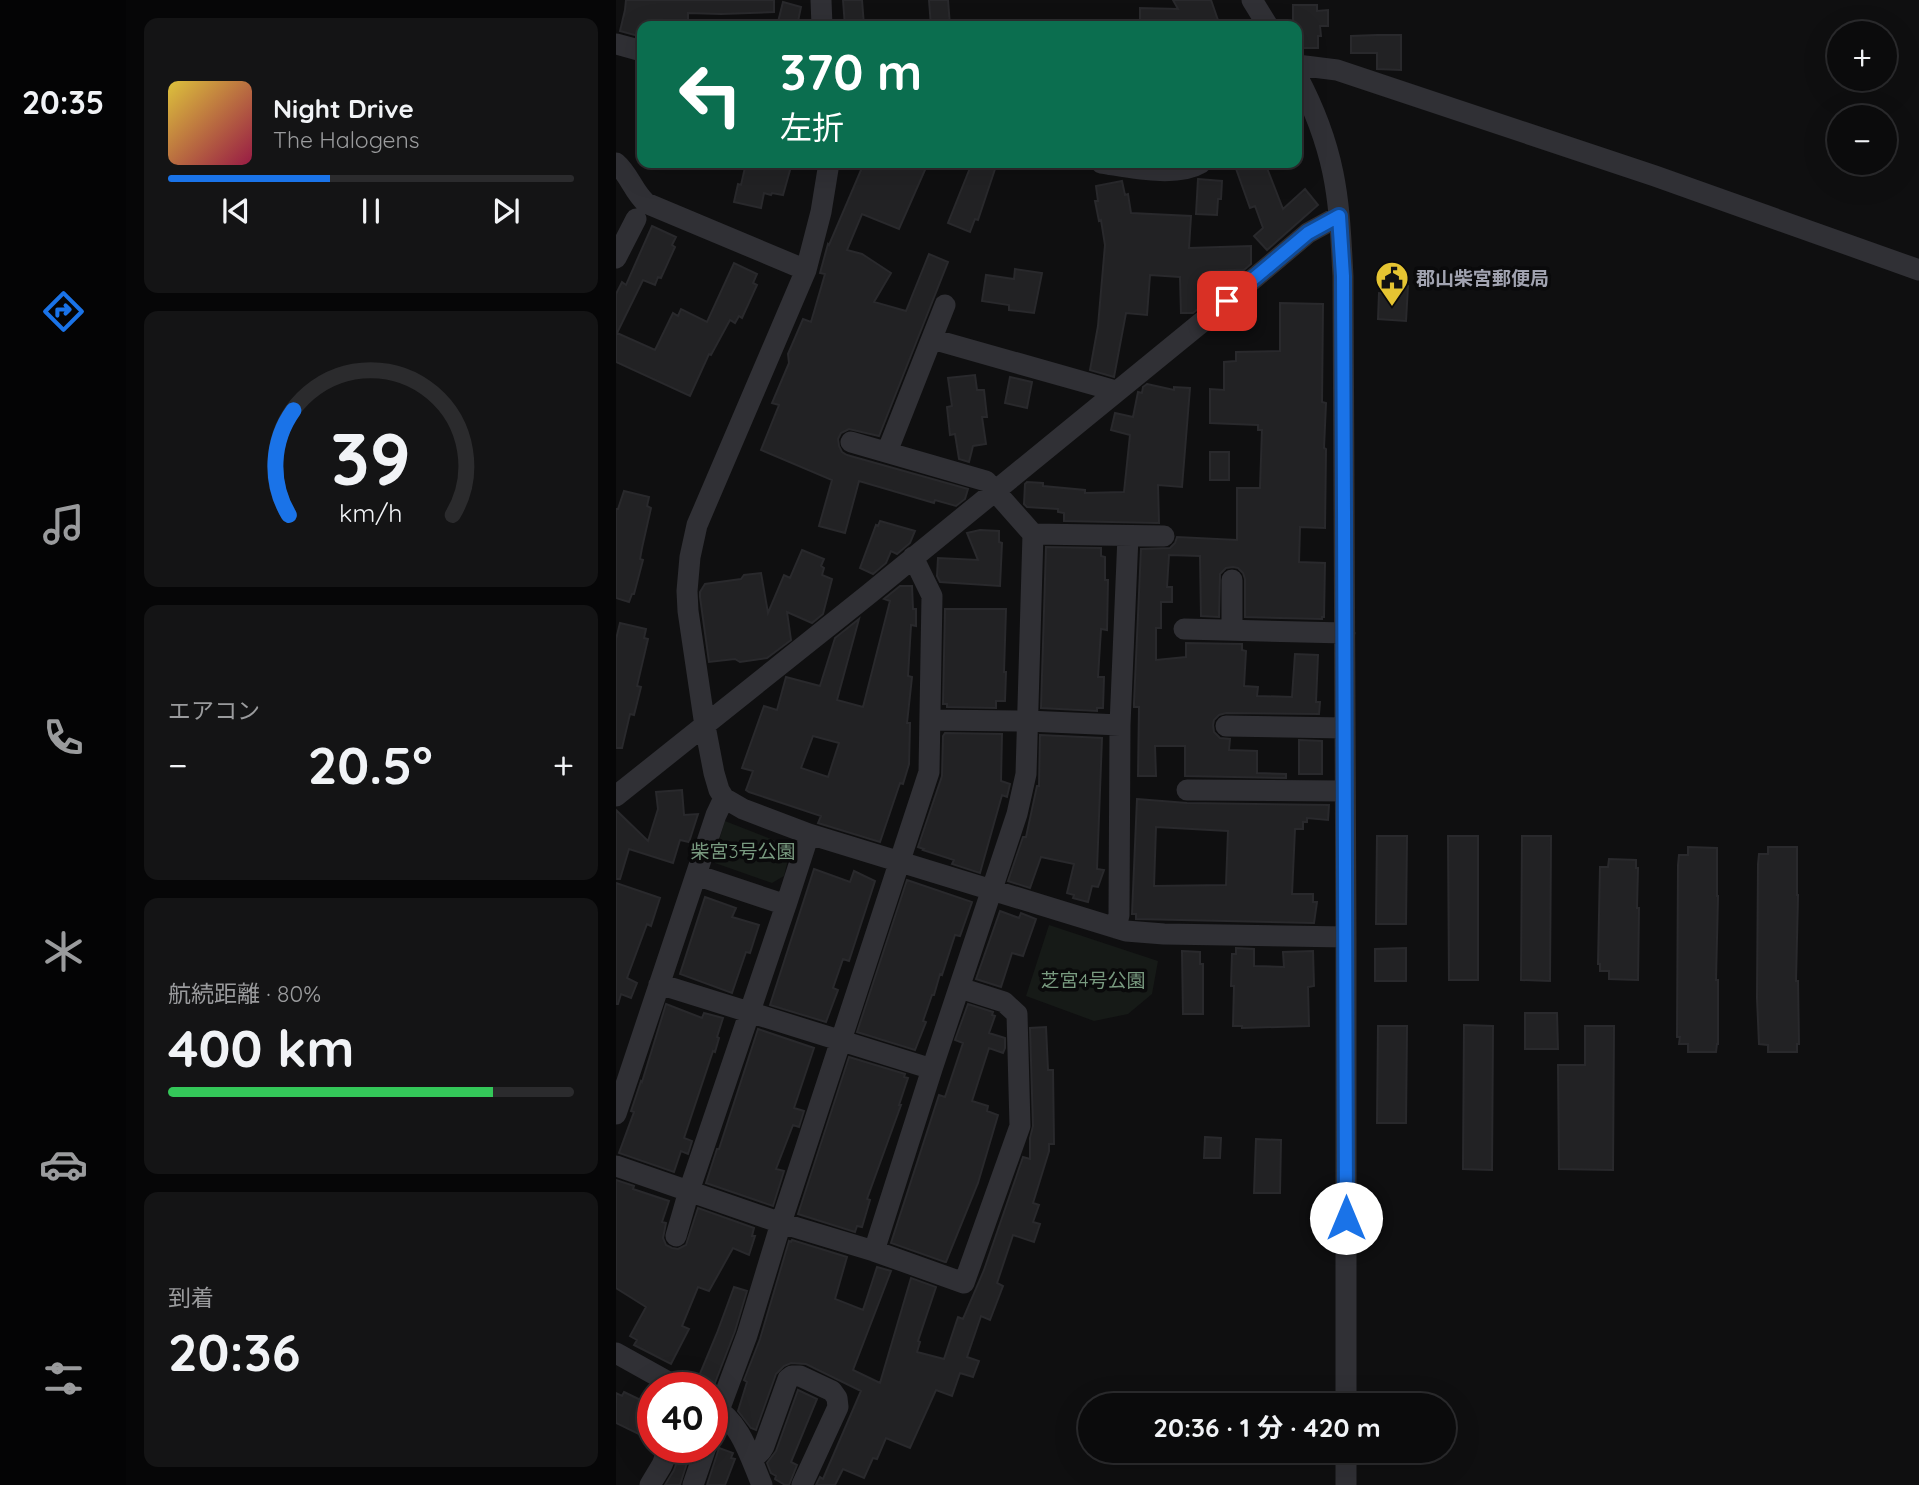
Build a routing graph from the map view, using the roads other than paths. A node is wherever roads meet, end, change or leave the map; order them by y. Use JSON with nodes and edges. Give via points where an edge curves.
{"nodes":[{"id":1,"x":821,"y":0,"type":"edge"},
{"id":2,"x":1252,"y":0,"type":"edge"},
{"id":3,"x":822,"y":21,"type":"edge"},
{"id":4,"x":1265,"y":21,"type":"edge"},
{"id":5,"x":616,"y":44,"type":"edge"},
{"id":6,"x":637,"y":50,"type":"edge"},
{"id":7,"x":1302,"y":66,"type":"edge"},
{"id":8,"x":1302,"y":98,"type":"edge"},
{"id":9,"x":1306,"y":117,"type":"edge"},
{"id":10,"x":616,"y":163,"type":"edge"},
{"id":11,"x":828,"y":168,"type":"edge"},
{"id":12,"x":1147,"y":168,"type":"edge"},
{"id":13,"x":1192,"y":168,"type":"edge"},
{"id":14,"x":635,"y":214,"type":"edge"},
{"id":15,"x":1339,"y":216,"type":"junction"},
{"id":16,"x":616,"y":258,"type":"edge"},
{"id":17,"x":806,"y":270,"type":"junction"},
{"id":18,"x":1919,"y":270,"type":"edge"},
{"id":19,"x":945,"y":305,"type":"dead end"},
{"id":20,"x":932,"y":339,"type":"junction"},
{"id":21,"x":1116,"y":391,"type":"junction"},
{"id":22,"x":852,"y":442,"type":"dead end"},
{"id":23,"x":887,"y":452,"type":"junction"},
{"id":24,"x":994,"y":490,"type":"junction"},
{"id":25,"x":1032,"y":534,"type":"junction"},
{"id":26,"x":1128,"y":536,"type":"junction"},
{"id":27,"x":1164,"y":536,"type":"dead end"},
{"id":28,"x":913,"y":557,"type":"junction"},
{"id":29,"x":1232,"y":580,"type":"dead end"},
{"id":30,"x":1184,"y":629,"type":"dead end"},
{"id":31,"x":1232,"y":631,"type":"junction"},
{"id":32,"x":1345,"y":633,"type":"junction"},
{"id":33,"x":931,"y":720,"type":"junction"},
{"id":34,"x":1027,"y":720,"type":"junction"},
{"id":35,"x":1121,"y":725,"type":"junction"},
{"id":36,"x":705,"y":726,"type":"junction"},
{"id":37,"x":1226,"y":726,"type":"dead end"},
{"id":38,"x":1345,"y":728,"type":"junction"},
{"id":39,"x":1186,"y":790,"type":"dead end"},
{"id":40,"x":1345,"y":791,"type":"junction"},
{"id":41,"x":616,"y":796,"type":"edge"},
{"id":42,"x":724,"y":798,"type":"junction"},
{"id":43,"x":809,"y":834,"type":"junction"},
{"id":44,"x":900,"y":861,"type":"junction"},
{"id":45,"x":696,"y":875,"type":"junction"},
{"id":46,"x":992,"y":890,"type":"junction"},
{"id":47,"x":786,"y":905,"type":"junction"},
{"id":48,"x":1116,"y":928,"type":"junction"},
{"id":49,"x":1346,"y":937,"type":"junction"},
{"id":50,"x":659,"y":984,"type":"junction"},
{"id":51,"x":960,"y":988,"type":"junction"},
{"id":52,"x":750,"y":1012,"type":"junction"},
{"id":53,"x":841,"y":1041,"type":"junction"},
{"id":54,"x":932,"y":1069,"type":"junction"},
{"id":55,"x":616,"y":1114,"type":"edge"},
{"id":56,"x":616,"y":1166,"type":"edge"},
{"id":57,"x":689,"y":1191,"type":"junction"},
{"id":58,"x":782,"y":1223,"type":"junction"},
{"id":59,"x":676,"y":1236,"type":"dead end"},
{"id":60,"x":874,"y":1251,"type":"junction"},
{"id":61,"x":616,"y":1353,"type":"edge"},
{"id":62,"x":650,"y":1372,"type":"edge"},
{"id":63,"x":728,"y":1381,"type":"edge"},
{"id":64,"x":1346,"y":1393,"type":"edge"},
{"id":65,"x":728,"y":1423,"type":"edge"},
{"id":66,"x":752,"y":1460,"type":"junction"},
{"id":67,"x":663,"y":1463,"type":"edge"},
{"id":68,"x":701,"y":1463,"type":"edge"},
{"id":69,"x":1346,"y":1463,"type":"edge"},
{"id":70,"x":650,"y":1485,"type":"edge"},
{"id":71,"x":693,"y":1485,"type":"edge"},
{"id":72,"x":762,"y":1485,"type":"edge"},
{"id":73,"x":802,"y":1485,"type":"edge"},
{"id":74,"x":1346,"y":1485,"type":"edge"}],
"edges":[{"from":1,"to":3,"type":"street"},
{"from":2,"to":4,"type":"street"},
{"from":5,"to":6,"type":"street"},
{"from":7,"to":18,"type":"street","via":[[1337,70]]},
{"from":8,"to":9,"type":"street"},
{"from":9,"to":15,"type":"street","via":[[1323,137]]},
{"from":10,"to":14,"type":"street","via":[[637,194]]},
{"from":11,"to":17,"type":"street"},
{"from":12,"to":13,"type":"street"},
{"from":14,"to":16,"type":"street"},
{"from":14,"to":17,"type":"street"},
{"from":15,"to":21,"type":"street","via":[[1308,233]]},
{"from":15,"to":32,"type":"street"},
{"from":17,"to":36,"type":"street","via":[[692,541],[688,611]]},
{"from":19,"to":20,"type":"street"},
{"from":20,"to":21,"type":"street"},
{"from":20,"to":23,"type":"street"},
{"from":21,"to":24,"type":"street"},
{"from":22,"to":23,"type":"street"},
{"from":23,"to":24,"type":"street","via":[[983,479]]},
{"from":24,"to":25,"type":"street"},
{"from":24,"to":28,"type":"street"},
{"from":25,"to":26,"type":"street"},
{"from":25,"to":34,"type":"street"},
{"from":26,"to":27,"type":"street"},
{"from":26,"to":35,"type":"street"},
{"from":28,"to":33,"type":"street","via":[[932,596]]},
{"from":28,"to":36,"type":"street"},
{"from":29,"to":31,"type":"street"},
{"from":30,"to":31,"type":"street"},
{"from":31,"to":32,"type":"street"},
{"from":32,"to":38,"type":"street"},
{"from":33,"to":34,"type":"street"},
{"from":33,"to":44,"type":"street","via":[[929,772]]},
{"from":34,"to":35,"type":"street"},
{"from":34,"to":46,"type":"street","via":[[1026,774]]},
{"from":35,"to":48,"type":"street"},
{"from":36,"to":41,"type":"street"},
{"from":36,"to":42,"type":"street"},
{"from":37,"to":38,"type":"street"},
{"from":38,"to":40,"type":"street"},
{"from":39,"to":40,"type":"street"},
{"from":40,"to":49,"type":"street"},
{"from":42,"to":43,"type":"street"},
{"from":42,"to":45,"type":"street"},
{"from":43,"to":44,"type":"street"},
{"from":43,"to":47,"type":"street"},
{"from":44,"to":46,"type":"street"},
{"from":44,"to":53,"type":"street"},
{"from":45,"to":47,"type":"street"},
{"from":45,"to":50,"type":"street"},
{"from":46,"to":48,"type":"street"},
{"from":46,"to":51,"type":"street"},
{"from":47,"to":52,"type":"street"},
{"from":48,"to":49,"type":"street","via":[[1164,934]]},
{"from":49,"to":64,"type":"street"},
{"from":50,"to":52,"type":"street"},
{"from":50,"to":55,"type":"street"},
{"from":51,"to":54,"type":"street"},
{"from":51,"to":60,"type":"street","via":[[1004,1002],[1017,1014],[1020,1126],[964,1283]]},
{"from":52,"to":53,"type":"street"},
{"from":52,"to":57,"type":"street"},
{"from":53,"to":54,"type":"street"},
{"from":53,"to":58,"type":"street"},
{"from":54,"to":60,"type":"street"},
{"from":56,"to":57,"type":"street"},
{"from":57,"to":58,"type":"street"},
{"from":57,"to":59,"type":"street"},
{"from":58,"to":60,"type":"street"},
{"from":58,"to":63,"type":"street"},
{"from":61,"to":62,"type":"street"},
{"from":65,"to":66,"type":"street","via":[[736,1427]]},
{"from":66,"to":72,"type":"street"},
{"from":66,"to":73,"type":"street","via":[[764,1446],[788,1379],[800,1376],[832,1391],[838,1407]]},
{"from":67,"to":70,"type":"street"},
{"from":68,"to":71,"type":"street"},
{"from":69,"to":74,"type":"street"}]}
